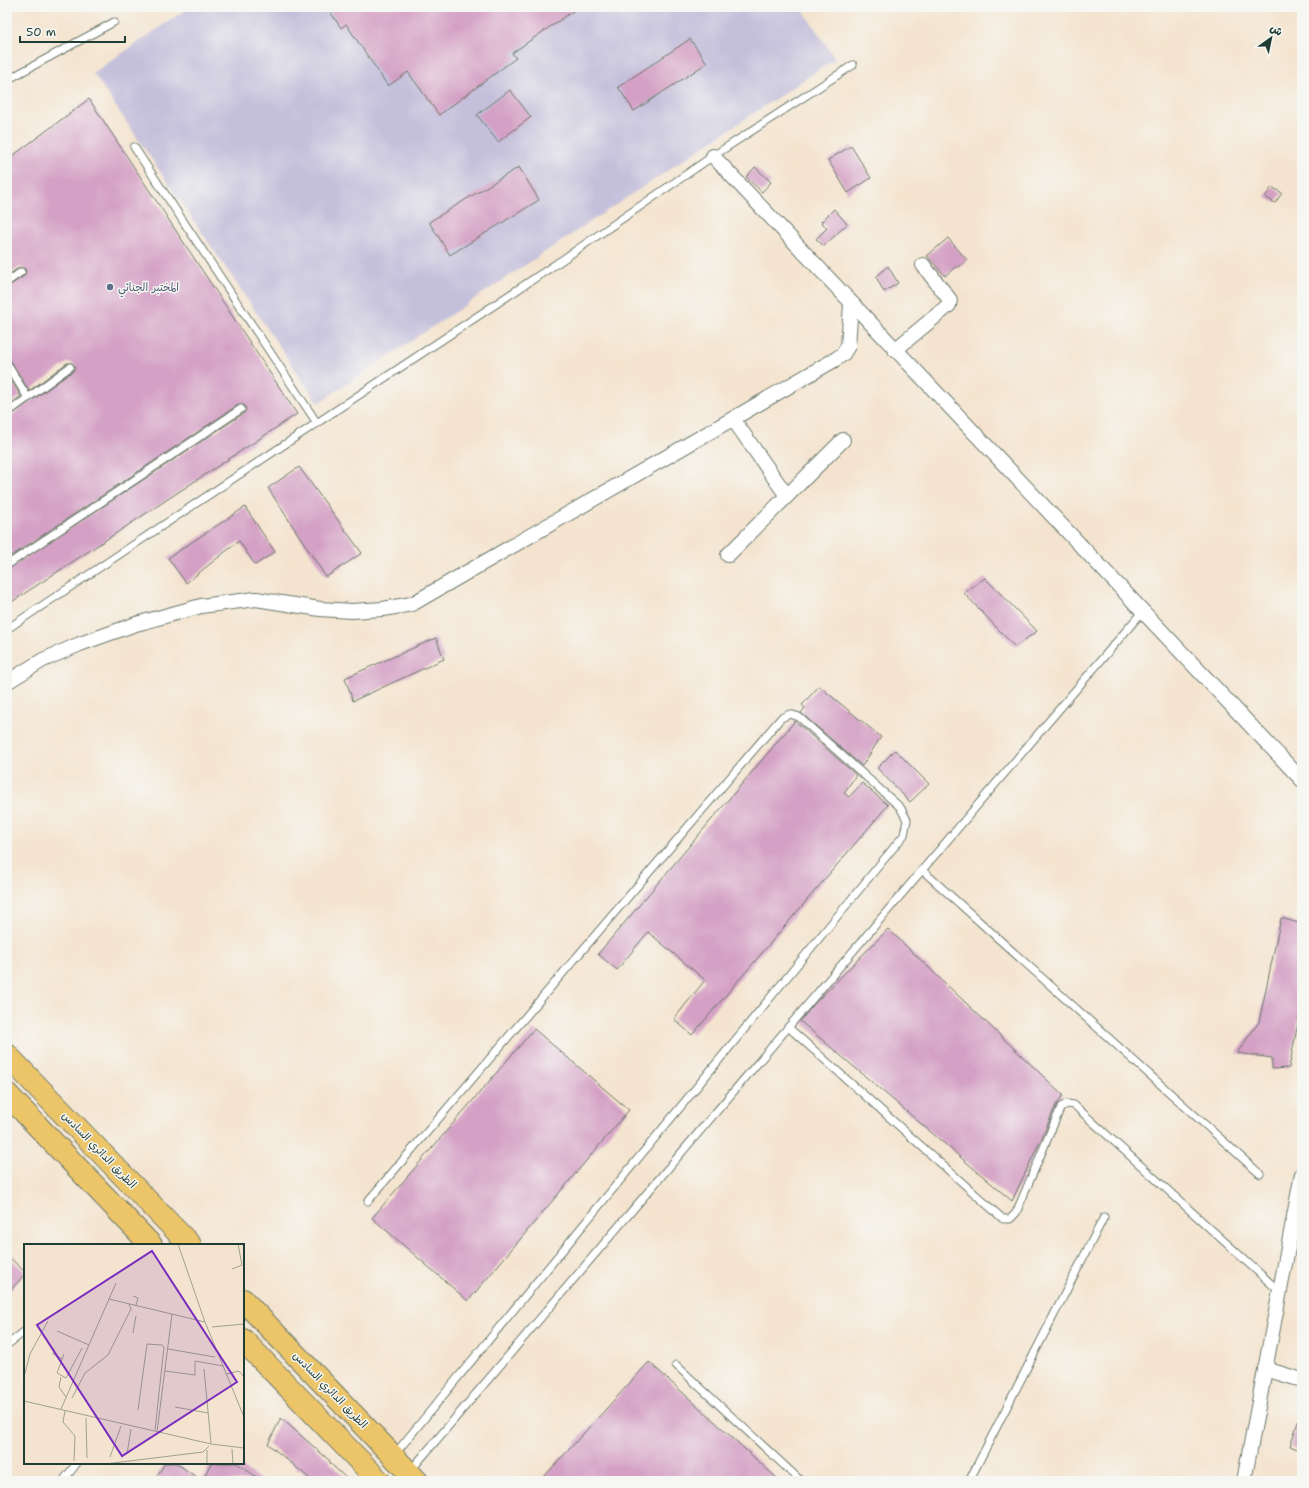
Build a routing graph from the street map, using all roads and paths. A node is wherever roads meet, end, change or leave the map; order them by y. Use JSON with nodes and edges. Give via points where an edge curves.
{"nodes":[{"id":1,"x":114,"y":22,"type":"dead end"},
{"id":2,"x":853,"y":65,"type":"dead end"},
{"id":3,"x":7,"y":80,"type":"edge"},
{"id":4,"x":134,"y":146,"type":"dead end"},
{"id":5,"x":713,"y":156,"type":"junction"},
{"id":6,"x":923,"y":265,"type":"dead end"},
{"id":7,"x":21,"y":272,"type":"dead end"},
{"id":8,"x":7,"y":282,"type":"edge"},
{"id":9,"x":851,"y":304,"type":"junction"},
{"id":10,"x":895,"y":350,"type":"junction"},
{"id":11,"x":7,"y":364,"type":"edge"},
{"id":12,"x":70,"y":367,"type":"dead end"},
{"id":13,"x":28,"y":398,"type":"junction"},
{"id":14,"x":241,"y":409,"type":"dead end"},
{"id":15,"x":7,"y":413,"type":"edge"},
{"id":16,"x":733,"y":419,"type":"junction"},
{"id":17,"x":317,"y":423,"type":"junction"},
{"id":18,"x":843,"y":440,"type":"dead end"},
{"id":19,"x":787,"y":496,"type":"junction"},
{"id":20,"x":728,"y":555,"type":"dead end"},
{"id":21,"x":7,"y":565,"type":"edge"},
{"id":22,"x":1142,"y":612,"type":"junction"},
{"id":23,"x":7,"y":629,"type":"edge"},
{"id":24,"x":7,"y":682,"type":"edge"},
{"id":25,"x":1302,"y":780,"type":"edge"},
{"id":26,"x":922,"y":870,"type":"junction"},
{"id":27,"x":788,"y":1027,"type":"junction"},
{"id":28,"x":7,"y":1055,"type":"edge"},
{"id":29,"x":7,"y":1094,"type":"edge"},
{"id":30,"x":1260,"y":1174,"type":"dead end"},
{"id":31,"x":1302,"y":1174,"type":"edge"},
{"id":32,"x":368,"y":1201,"type":"dead end"},
{"id":33,"x":1104,"y":1217,"type":"dead end"},
{"id":34,"x":144,"y":1243,"type":"edge"},
{"id":35,"x":189,"y":1244,"type":"edge"},
{"id":36,"x":1280,"y":1291,"type":"junction"},
{"id":37,"x":244,"y":1301,"type":"edge"},
{"id":38,"x":24,"y":1333,"type":"edge"},
{"id":39,"x":244,"y":1341,"type":"edge"},
{"id":40,"x":7,"y":1345,"type":"edge"},
{"id":41,"x":676,"y":1366,"type":"dead end"},
{"id":42,"x":1265,"y":1369,"type":"junction"},
{"id":43,"x":1302,"y":1380,"type":"edge"},
{"id":44,"x":393,"y":1456,"type":"junction"},
{"id":45,"x":76,"y":1464,"type":"edge"},
{"id":46,"x":413,"y":1477,"type":"edge"},
{"id":47,"x":63,"y":1481,"type":"edge"},
{"id":48,"x":378,"y":1481,"type":"edge"},
{"id":49,"x":801,"y":1481,"type":"edge"},
{"id":50,"x":969,"y":1481,"type":"edge"},
{"id":51,"x":1244,"y":1481,"type":"edge"}],
"edges":[{"from":1,"to":3,"type":"lane"},
{"from":2,"to":5,"type":"lane"},
{"from":4,"to":17,"type":"lane"},
{"from":5,"to":9,"type":"street"},
{"from":5,"to":17,"type":"lane"},
{"from":6,"to":10,"type":"street","via":[[950,300],[949,304]]},
{"from":7,"to":8,"type":"lane"},
{"from":9,"to":10,"type":"street"},
{"from":9,"to":16,"type":"street","via":[[848,346],[843,354]]},
{"from":10,"to":22,"type":"street"},
{"from":11,"to":13,"type":"lane"},
{"from":12,"to":13,"type":"lane"},
{"from":13,"to":15,"type":"lane"},
{"from":14,"to":21,"type":"lane"},
{"from":16,"to":19,"type":"street"},
{"from":16,"to":24,"type":"street","via":[[412,604],[352,611],[256,599],[201,606],[136,624],[80,644],[43,660]]},
{"from":17,"to":23,"type":"lane"},
{"from":18,"to":19,"type":"street"},
{"from":19,"to":20,"type":"street"},
{"from":22,"to":25,"type":"street"},
{"from":22,"to":26,"type":"lane"},
{"from":26,"to":27,"type":"lane"},
{"from":26,"to":30,"type":"lane"},
{"from":27,"to":36,"type":"lane","via":[[1003,1219],[1010,1219],[1016,1213],[1061,1107],[1067,1104],[1074,1105]]},
{"from":27,"to":46,"type":"lane"},
{"from":28,"to":35,"type":"highway","name":"الطريق الدائري السادس"},
{"from":29,"to":34,"type":"highway"},
{"from":31,"to":36,"type":"street"},
{"from":32,"to":44,"type":"lane","via":[[781,718],[790,714],[799,717],[900,806],[907,820],[904,835]]},
{"from":33,"to":50,"type":"lane"},
{"from":36,"to":42,"type":"street"},
{"from":37,"to":44,"type":"highway","name":"الطريق الدائري السادس"},
{"from":38,"to":40,"type":"lane"},
{"from":39,"to":48,"type":"highway"},
{"from":41,"to":49,"type":"lane"},
{"from":42,"to":43,"type":"street"},
{"from":42,"to":51,"type":"street"},
{"from":44,"to":46,"type":"highway","name":"الطريق الدائري السادس"},
{"from":45,"to":47,"type":"lane"}]}
